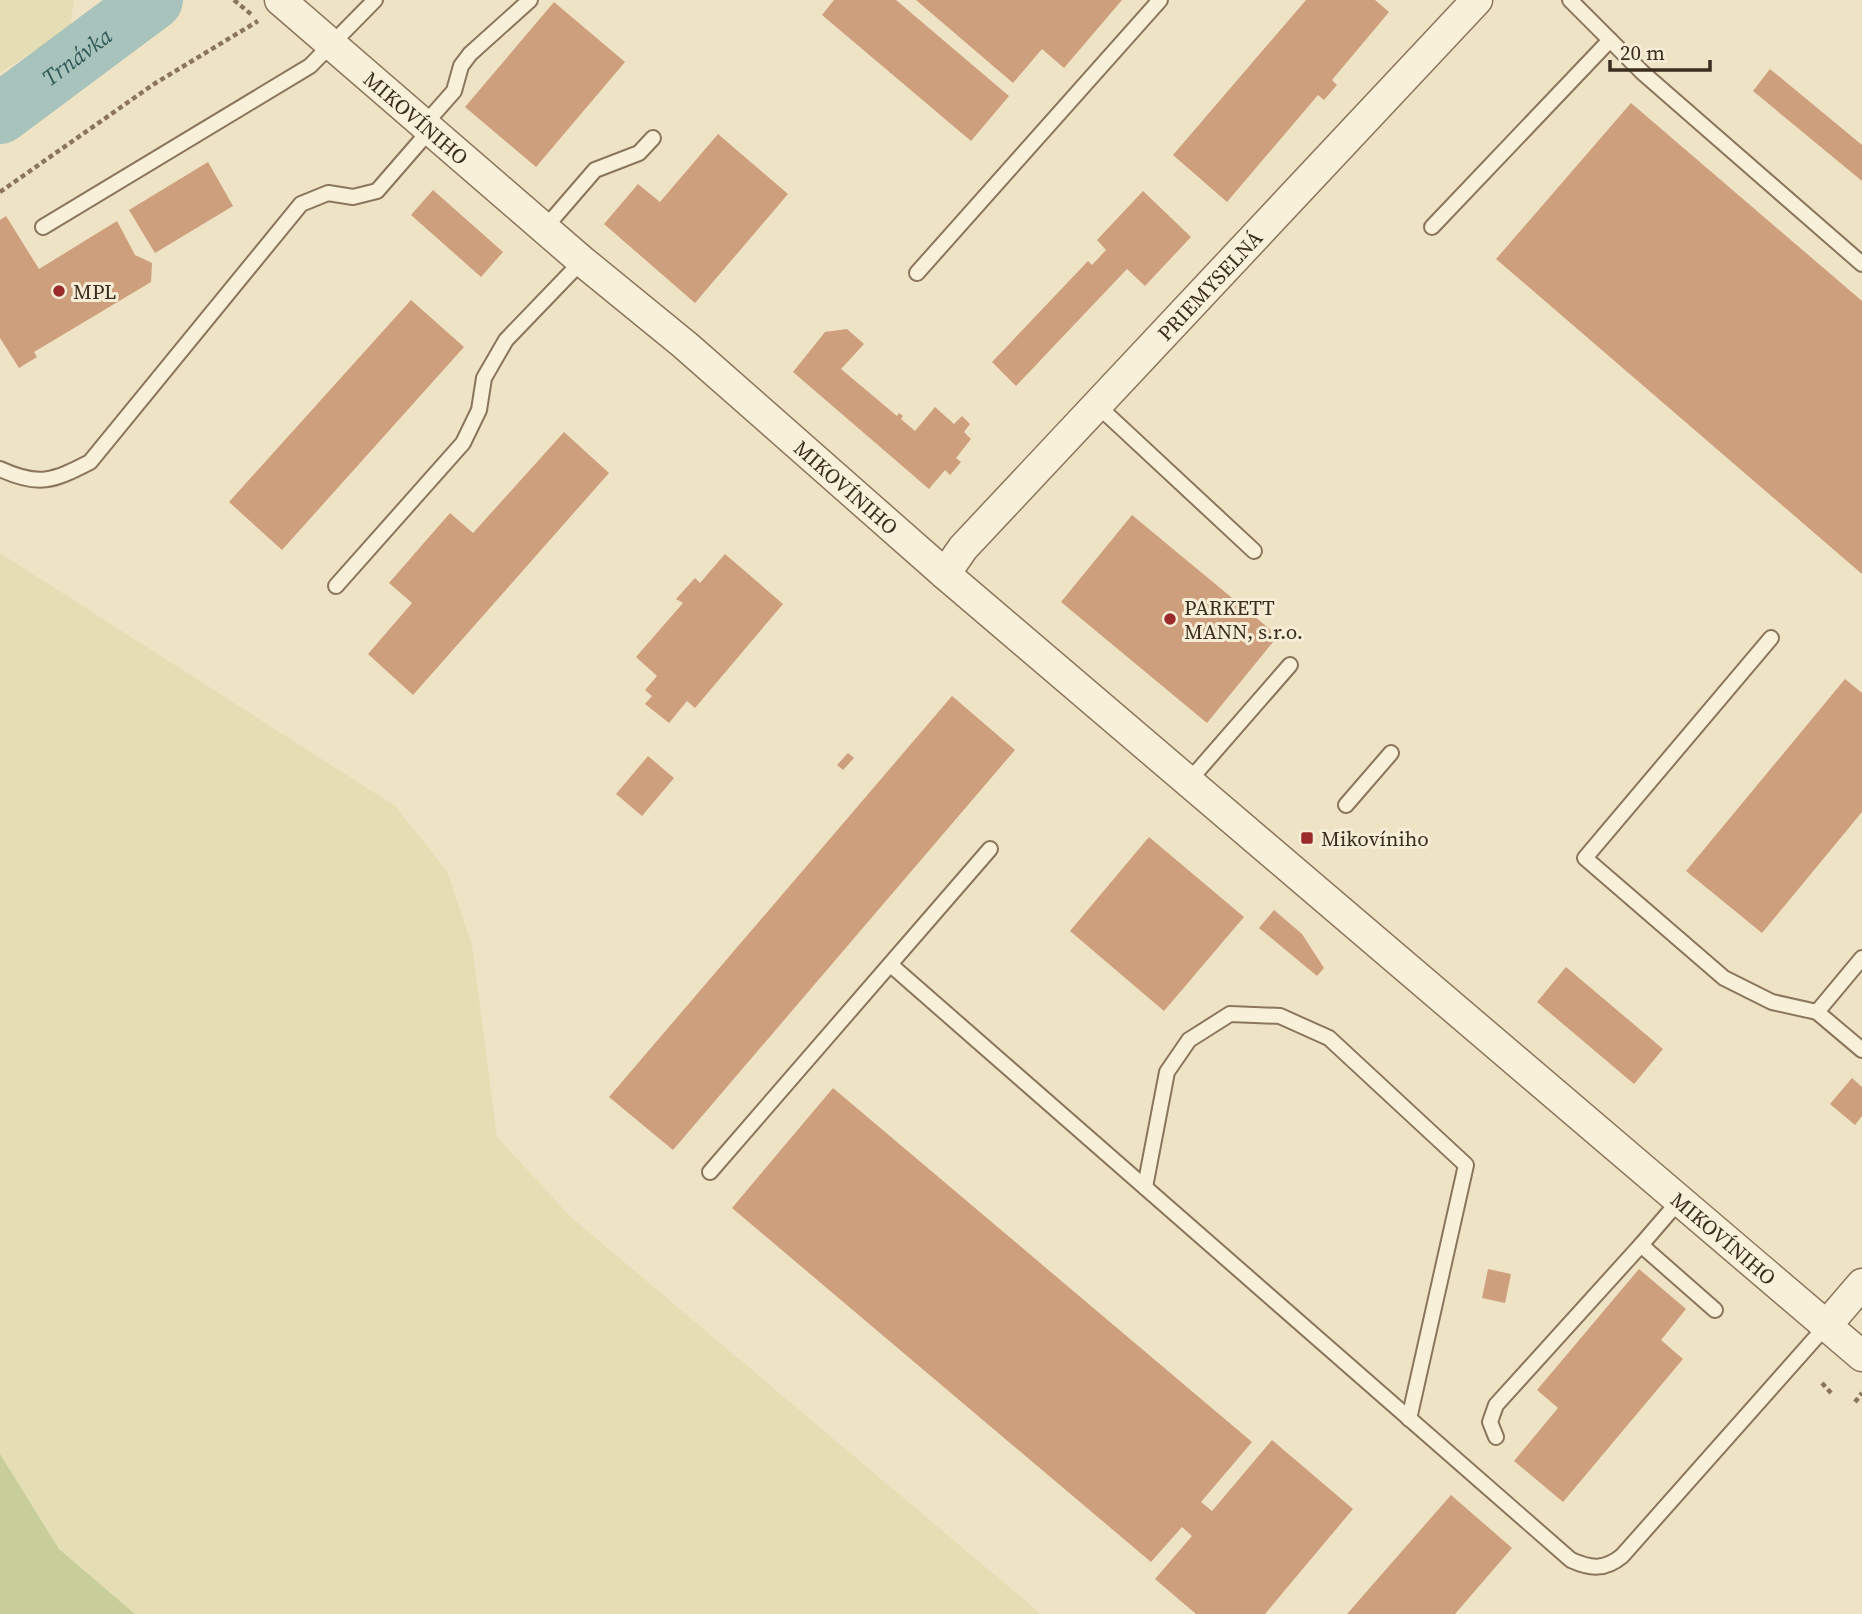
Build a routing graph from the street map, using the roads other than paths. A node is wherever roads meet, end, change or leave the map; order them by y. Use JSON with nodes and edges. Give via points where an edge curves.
{"nodes":[{"id":1,"x":280,"y":0,"type":"edge"},
{"id":2,"x":375,"y":0,"type":"edge"},
{"id":3,"x":530,"y":0,"type":"edge"},
{"id":4,"x":1160,"y":0,"type":"edge"},
{"id":5,"x":1477,"y":0,"type":"edge"},
{"id":6,"x":1570,"y":0,"type":"edge"},
{"id":7,"x":1610,"y":40,"type":"junction"},
{"id":8,"x":331,"y":46,"type":"junction"},
{"id":9,"x":427,"y":127,"type":"junction"},
{"id":10,"x":653,"y":138,"type":"dead end"},
{"id":11,"x":43,"y":227,"type":"dead end"},
{"id":12,"x":1432,"y":228,"type":"dead end"},
{"id":13,"x":544,"y":229,"type":"junction"},
{"id":14,"x":582,"y":261,"type":"junction"},
{"id":15,"x":1862,"y":264,"type":"edge"},
{"id":16,"x":917,"y":273,"type":"dead end"},
{"id":17,"x":1097,"y":405,"type":"junction"},
{"id":18,"x":0,"y":469,"type":"edge"},
{"id":19,"x":1254,"y":551,"type":"dead end"},
{"id":20,"x":945,"y":574,"type":"junction"},
{"id":21,"x":336,"y":586,"type":"dead end"},
{"id":22,"x":1771,"y":638,"type":"dead end"},
{"id":23,"x":1290,"y":665,"type":"dead end"},
{"id":24,"x":1391,"y":753,"type":"dead end"},
{"id":25,"x":1188,"y":782,"type":"junction"},
{"id":26,"x":1346,"y":805,"type":"dead end"},
{"id":27,"x":990,"y":849,"type":"dead end"},
{"id":28,"x":1862,"y":958,"type":"edge"},
{"id":29,"x":892,"y":966,"type":"junction"},
{"id":30,"x":1817,"y":1012,"type":"junction"},
{"id":31,"x":1862,"y":1049,"type":"edge"},
{"id":32,"x":710,"y":1172,"type":"dead end"},
{"id":33,"x":1145,"y":1187,"type":"junction"},
{"id":34,"x":1679,"y":1201,"type":"junction"},
{"id":35,"x":1641,"y":1245,"type":"junction"},
{"id":36,"x":1862,"y":1284,"type":"edge"},
{"id":37,"x":1715,"y":1310,"type":"dead end"},
{"id":38,"x":1826,"y":1326,"type":"junction"},
{"id":39,"x":1862,"y":1356,"type":"edge"},
{"id":40,"x":1409,"y":1419,"type":"junction"},
{"id":41,"x":1496,"y":1437,"type":"dead end"}],
"edges":[{"from":1,"to":8,"type":"street","name":"MIKOVÍNIHO"},
{"from":2,"to":8,"type":"lane"},
{"from":3,"to":9,"type":"lane","via":[[470,54],[454,91]]},
{"from":4,"to":16,"type":"lane"},
{"from":5,"to":17,"type":"street","name":"PRIEMYSELNÁ"},
{"from":6,"to":7,"type":"lane"},
{"from":7,"to":12,"type":"lane"},
{"from":7,"to":15,"type":"lane"},
{"from":8,"to":9,"type":"street","name":"MIKOVÍNIHO"},
{"from":8,"to":11,"type":"lane","via":[[310,66]]},
{"from":9,"to":13,"type":"street","name":"MIKOVÍNIHO"},
{"from":9,"to":18,"type":"lane","via":[[377,191],[353,197],[328,193],[301,204],[90,462],[62,477],[25,481]]},
{"from":10,"to":13,"type":"lane","via":[[639,153],[595,170]]},
{"from":13,"to":14,"type":"street","name":"MIKOVÍNIHO"},
{"from":14,"to":20,"type":"street","name":"MIKOVÍNIHO","via":[[685,345]]},
{"from":14,"to":21,"type":"lane","via":[[506,340],[484,378],[478,410],[463,443]]},
{"from":17,"to":19,"type":"lane"},
{"from":17,"to":20,"type":"street","name":"PRIEMYSELNÁ","via":[[963,548]]},
{"from":20,"to":25,"type":"street","name":"MIKOVÍNIHO"},
{"from":22,"to":30,"type":"lane","via":[[1586,858],[1724,978],[1772,1002]]},
{"from":23,"to":25,"type":"lane"},
{"from":24,"to":26,"type":"lane"},
{"from":25,"to":34,"type":"street","name":"MIKOVÍNIHO"},
{"from":27,"to":29,"type":"lane"},
{"from":28,"to":30,"type":"lane"},
{"from":29,"to":32,"type":"lane"},
{"from":29,"to":33,"type":"lane"},
{"from":30,"to":31,"type":"lane"},
{"from":33,"to":40,"type":"lane"},
{"from":33,"to":40,"type":"lane","via":[[1167,1072],[1189,1040],[1230,1014],[1280,1016],[1329,1038],[1466,1165]]},
{"from":34,"to":35,"type":"lane"},
{"from":34,"to":38,"type":"street","name":"MIKOVÍNIHO"},
{"from":35,"to":37,"type":"lane"},
{"from":35,"to":41,"type":"lane","via":[[1496,1405],[1490,1422]]},
{"from":36,"to":38,"type":"street"},
{"from":38,"to":39,"type":"street","name":"MIKOVÍNIHO"},
{"from":38,"to":40,"type":"lane","via":[[1609,1566],[1588,1567],[1571,1560]]}]}
